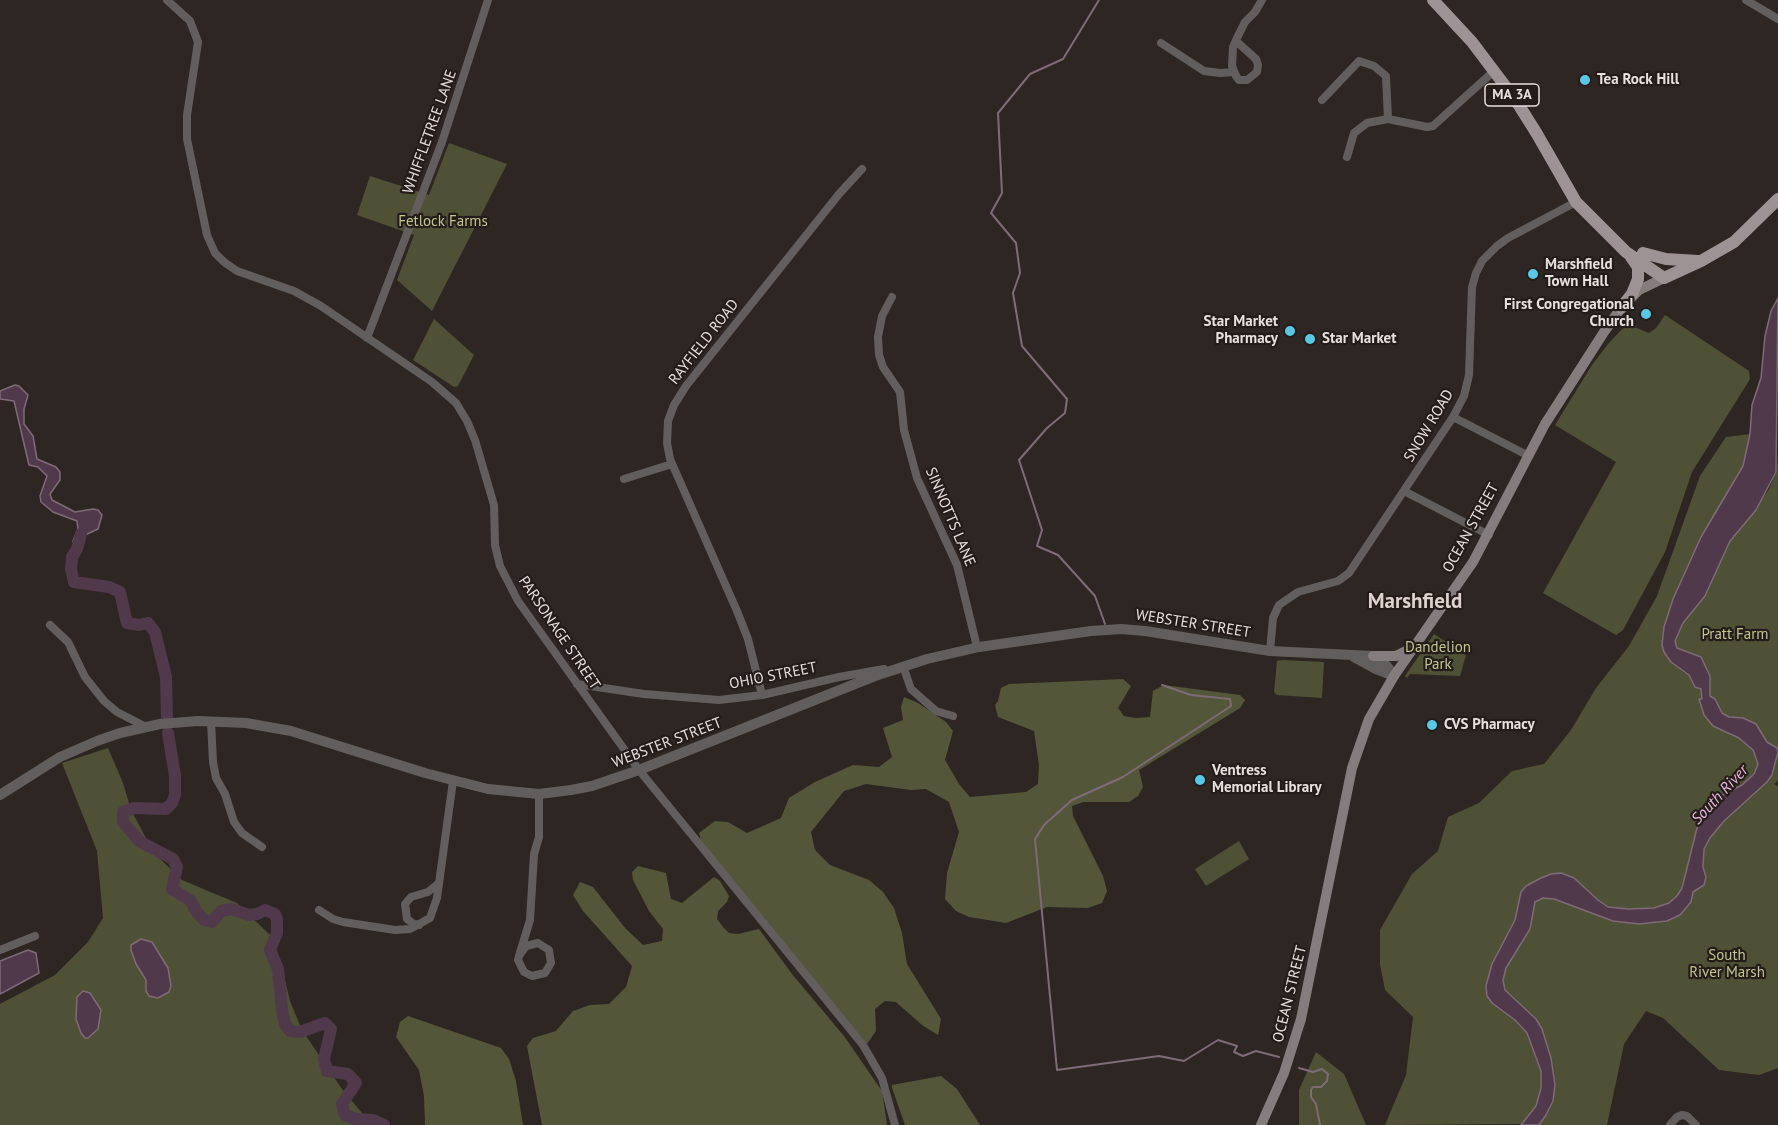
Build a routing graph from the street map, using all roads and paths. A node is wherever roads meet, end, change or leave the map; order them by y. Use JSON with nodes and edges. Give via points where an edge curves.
{"nodes":[{"id":1,"x":167,"y":0,"type":"edge"},
{"id":2,"x":489,"y":0,"type":"edge"},
{"id":3,"x":1262,"y":0,"type":"edge"},
{"id":4,"x":1433,"y":0,"type":"edge"},
{"id":5,"x":1746,"y":0,"type":"edge"},
{"id":6,"x":1778,"y":19,"type":"edge"},
{"id":7,"x":1236,"y":41,"type":"junction"},
{"id":8,"x":1161,"y":43,"type":"dead end"},
{"id":9,"x":1494,"y":71,"type":"junction"},
{"id":10,"x":1234,"y":72,"type":"junction"},
{"id":11,"x":1322,"y":100,"type":"dead end"},
{"id":12,"x":1388,"y":119,"type":"junction"},
{"id":13,"x":1347,"y":157,"type":"dead end"},
{"id":14,"x":862,"y":170,"type":"dead end"},
{"id":15,"x":1778,"y":199,"type":"edge"},
{"id":16,"x":1576,"y":202,"type":"junction"},
{"id":17,"x":1613,"y":238,"type":"junction"},
{"id":18,"x":1626,"y":252,"type":"junction"},
{"id":19,"x":1643,"y":253,"type":"junction"},
{"id":20,"x":1701,"y":261,"type":"junction"},
{"id":21,"x":1664,"y":278,"type":"junction"},
{"id":22,"x":892,"y":297,"type":"dead end"},
{"id":23,"x":1622,"y":308,"type":"junction"},
{"id":24,"x":367,"y":338,"type":"junction"},
{"id":25,"x":1453,"y":417,"type":"junction"},
{"id":26,"x":1527,"y":455,"type":"junction"},
{"id":27,"x":672,"y":464,"type":"junction"},
{"id":28,"x":624,"y":479,"type":"dead end"},
{"id":29,"x":1404,"y":491,"type":"junction"},
{"id":30,"x":1489,"y":535,"type":"junction"},
{"id":31,"x":50,"y":625,"type":"dead end"},
{"id":32,"x":1415,"y":645,"type":"junction"},
{"id":33,"x":977,"y":647,"type":"junction"},
{"id":34,"x":1270,"y":651,"type":"junction"},
{"id":35,"x":1354,"y":656,"type":"junction"},
{"id":36,"x":1373,"y":656,"type":"junction"},
{"id":37,"x":903,"y":666,"type":"junction"},
{"id":38,"x":1394,"y":676,"type":"junction"},
{"id":39,"x":577,"y":684,"type":"junction"},
{"id":40,"x":762,"y":695,"type":"junction"},
{"id":41,"x":953,"y":716,"type":"dead end"},
{"id":42,"x":211,"y":721,"type":"junction"},
{"id":43,"x":146,"y":727,"type":"junction"},
{"id":44,"x":639,"y":770,"type":"junction"},
{"id":45,"x":453,"y":781,"type":"junction"},
{"id":46,"x":539,"y":794,"type":"junction"},
{"id":47,"x":0,"y":795,"type":"edge"},
{"id":48,"x":262,"y":847,"type":"dead end"},
{"id":49,"x":439,"y":883,"type":"junction"},
{"id":50,"x":319,"y":910,"type":"dead end"},
{"id":51,"x":419,"y":925,"type":"junction"},
{"id":52,"x":35,"y":936,"type":"dead end"},
{"id":53,"x":0,"y":950,"type":"edge"},
{"id":54,"x":519,"y":956,"type":"junction"},
{"id":55,"x":895,"y":1125,"type":"edge"},
{"id":56,"x":1261,"y":1125,"type":"edge"},
{"id":57,"x":1670,"y":1125,"type":"edge"},
{"id":58,"x":1696,"y":1125,"type":"edge"}],
"edges":[{"from":1,"to":24,"type":"street","name":"PARSONAGE STREET","via":[[190,21],[198,42],[187,139],[212,246],[237,271],[309,299]]},
{"from":2,"to":24,"type":"street","name":"WHIFFLETREE LANE","via":[[445,134]]},
{"from":3,"to":7,"type":"street"},
{"from":4,"to":9,"type":"main road","number":"MA 3A"},
{"from":5,"to":6,"type":"street"},
{"from":7,"to":10,"type":"street","via":[[1231,57]]},
{"from":7,"to":10,"type":"street","via":[[1258,65],[1257,72],[1247,80],[1239,80]]},
{"from":8,"to":10,"type":"street","via":[[1204,71]]},
{"from":9,"to":12,"type":"street","via":[[1433,126]]},
{"from":9,"to":16,"type":"main road","number":"MA 3A","via":[[1537,134]]},
{"from":11,"to":12,"type":"street","via":[[1359,61],[1386,76]]},
{"from":12,"to":13,"type":"street","via":[[1367,123],[1354,133]]},
{"from":14,"to":27,"type":"street","name":"RAYFIELD ROAD","via":[[678,397],[666,432]]},
{"from":15,"to":20,"type":"main road","name":"OCEAN STREET","via":[[1734,242]]},
{"from":16,"to":17,"type":"main road","number":"MA 3A"},
{"from":16,"to":25,"type":"street","name":"SNOW ROAD","via":[[1508,238],[1479,266],[1472,287],[1469,375]]},
{"from":17,"to":18,"type":"main road","number":"MA 3A"},
{"from":17,"to":19,"type":"main road","number":"MA 3A"},
{"from":18,"to":21,"type":"main road","number":"MA 3A"},
{"from":18,"to":23,"type":"main road","via":[[1638,267],[1638,279]]},
{"from":19,"to":20,"type":"main road","number":"MA 3A"},
{"from":19,"to":21,"type":"main road","number":"MA 3A"},
{"from":20,"to":21,"type":"main road","name":"OCEAN STREET"},
{"from":21,"to":23,"type":"main road","name":"OCEAN STREET","via":[[1639,290]]},
{"from":22,"to":33,"type":"street","name":"SINNOTTS LANE","via":[[882,315],[879,355],[900,392],[904,430],[917,478],[957,565]]},
{"from":23,"to":26,"type":"main road","name":"OCEAN STREET"},
{"from":24,"to":39,"type":"street","name":"PARSONAGE STREET","via":[[441,389],[464,415],[494,505],[500,566],[518,601]]},
{"from":25,"to":26,"type":"street"},
{"from":25,"to":29,"type":"street","name":"SNOW ROAD"},
{"from":26,"to":30,"type":"main road","name":"OCEAN STREET"},
{"from":27,"to":28,"type":"street"},
{"from":27,"to":40,"type":"street","name":"RAYFIELD ROAD","via":[[748,639]]},
{"from":29,"to":30,"type":"street"},
{"from":29,"to":34,"type":"street","name":"SNOW ROAD","via":[[1349,573],[1338,581],[1298,592],[1279,605],[1273,618]]},
{"from":30,"to":32,"type":"main road","name":"OCEAN STREET"},
{"from":31,"to":43,"type":"street","via":[[68,642],[85,677],[104,701]]},
{"from":32,"to":36,"type":"main road","via":[[1396,656]]},
{"from":32,"to":38,"type":"main road","name":"OCEAN STREET"},
{"from":33,"to":34,"type":"street","name":"WEBSTER STREET","via":[[1121,629]]},
{"from":33,"to":37,"type":"street","name":"WEBSTER STREET"},
{"from":34,"to":35,"type":"street","name":"WEBSTER STREET"},
{"from":35,"to":36,"type":"street","name":"WEBSTER STREET"},
{"from":35,"to":38,"type":"street","name":"WEBSTER STREET"},
{"from":36,"to":38,"type":"street"},
{"from":37,"to":40,"type":"street","name":"OHIO STREET"},
{"from":37,"to":41,"type":"street","via":[[911,689],[936,711]]},
{"from":37,"to":44,"type":"street","name":"WEBSTER STREET"},
{"from":38,"to":56,"type":"main road","name":"OCEAN STREET","via":[[1357,749],[1301,1019]]},
{"from":39,"to":40,"type":"street","name":"OHIO STREET","via":[[706,700]]},
{"from":39,"to":44,"type":"street","name":"PARSONAGE STREET"},
{"from":42,"to":43,"type":"street","name":"WEBSTER STREET"},
{"from":42,"to":45,"type":"street","name":"WEBSTER STREET","via":[[291,731]]},
{"from":42,"to":48,"type":"street","via":[[216,778],[234,822]]},
{"from":43,"to":47,"type":"street","name":"WEBSTER STREET","via":[[76,749]]},
{"from":44,"to":46,"type":"street","name":"WEBSTER STREET","via":[[592,786]]},
{"from":44,"to":55,"type":"street","name":"PARSONAGE STREET","via":[[863,1045],[882,1078]]},
{"from":45,"to":46,"type":"street","name":"WEBSTER STREET"},
{"from":45,"to":49,"type":"street"},
{"from":46,"to":54,"type":"street","via":[[539,837],[534,854],[530,920]]},
{"from":49,"to":51,"type":"street","via":[[433,914]]},
{"from":49,"to":51,"type":"street","via":[[405,904],[407,919]]},
{"from":50,"to":51,"type":"street","via":[[333,919],[378,928],[404,931]]},
{"from":52,"to":53,"type":"street"},
{"from":54,"to":54,"type":"street","via":[[521,969],[532,976],[544,973],[551,963],[549,950],[538,943],[526,946]]},
{"from":57,"to":58,"type":"street","via":[[1682,1115]]}]}
